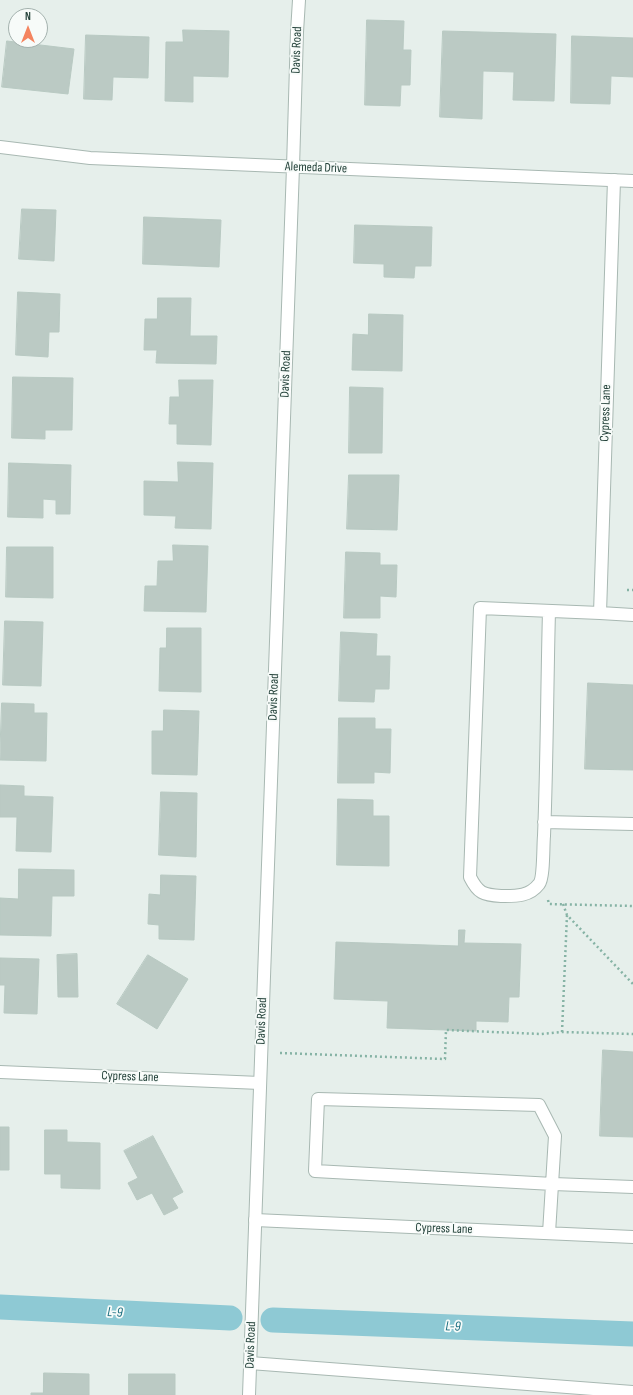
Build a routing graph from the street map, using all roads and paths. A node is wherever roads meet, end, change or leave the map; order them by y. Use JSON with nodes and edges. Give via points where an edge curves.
{"nodes":[{"id":1,"x":300,"y":0,"type":"edge"},
{"id":2,"x":0,"y":147,"type":"edge"},
{"id":3,"x":293,"y":167,"type":"junction"},
{"id":4,"x":614,"y":180,"type":"junction"},
{"id":5,"x":633,"y":181,"type":"edge"},
{"id":6,"x":627,"y":590,"type":"dead end"},
{"id":7,"x":633,"y":590,"type":"edge"},
{"id":8,"x":548,"y":611,"type":"junction"},
{"id":9,"x":600,"y":613,"type":"junction"},
{"id":10,"x":633,"y":615,"type":"edge"},
{"id":11,"x":544,"y":822,"type":"junction"},
{"id":12,"x":633,"y":824,"type":"edge"},
{"id":13,"x":540,"y":883,"type":"junction"},
{"id":14,"x":563,"y":904,"type":"junction"},
{"id":15,"x":633,"y":906,"type":"edge"},
{"id":16,"x":567,"y":915,"type":"junction"},
{"id":17,"x":633,"y":984,"type":"edge"},
{"id":18,"x":562,"y":1032,"type":"junction"},
{"id":19,"x":633,"y":1034,"type":"edge"},
{"id":20,"x":261,"y":1053,"type":"junction"},
{"id":21,"x":0,"y":1072,"type":"edge"},
{"id":22,"x":260,"y":1083,"type":"junction"},
{"id":23,"x":553,"y":1184,"type":"junction"},
{"id":24,"x":633,"y":1187,"type":"edge"},
{"id":25,"x":255,"y":1220,"type":"junction"},
{"id":26,"x":549,"y":1233,"type":"junction"},
{"id":27,"x":633,"y":1237,"type":"edge"},
{"id":28,"x":250,"y":1364,"type":"junction"},
{"id":29,"x":633,"y":1392,"type":"edge"},
{"id":30,"x":249,"y":1395,"type":"edge"}],
"edges":[{"from":1,"to":3,"type":"street","name":"Davis Road"},
{"from":2,"to":3,"type":"street","name":"Alemeda Drive","via":[[90,158]]},
{"from":3,"to":4,"type":"street","name":"Alemeda Drive"},
{"from":3,"to":20,"type":"street","name":"Davis Road"},
{"from":4,"to":5,"type":"street","name":"Alemeda Drive"},
{"from":4,"to":9,"type":"street","name":"Cypress Lane"},
{"from":6,"to":7,"type":"path"},
{"from":8,"to":9,"type":"street"},
{"from":8,"to":11,"type":"street"},
{"from":8,"to":13,"type":"street","via":[[480,608],[470,877],[476,889],[489,896],[516,896],[529,893]]},
{"from":9,"to":10,"type":"street"},
{"from":11,"to":12,"type":"street"},
{"from":11,"to":13,"type":"street","via":[[543,870]]},
{"from":13,"to":14,"type":"path","via":[[549,904]]},
{"from":14,"to":15,"type":"path"},
{"from":14,"to":16,"type":"path"},
{"from":16,"to":17,"type":"path"},
{"from":16,"to":18,"type":"path"},
{"from":18,"to":19,"type":"path"},
{"from":18,"to":20,"type":"path","via":[[541,1034],[446,1030],[445,1059]]},
{"from":20,"to":22,"type":"street","name":"Davis Road"},
{"from":21,"to":22,"type":"street","name":"Cypress Lane"},
{"from":22,"to":25,"type":"street","name":"Davis Road"},
{"from":23,"to":23,"type":"street","via":[[315,1171],[318,1099],[539,1105],[555,1136]]},
{"from":23,"to":24,"type":"street"},
{"from":23,"to":26,"type":"street"},
{"from":25,"to":26,"type":"street","name":"Cypress Lane"},
{"from":25,"to":28,"type":"street","name":"Davis Road"},
{"from":26,"to":27,"type":"street","name":"Cypress Lane"},
{"from":28,"to":29,"type":"street"},
{"from":28,"to":30,"type":"street","name":"Davis Road"}]}
